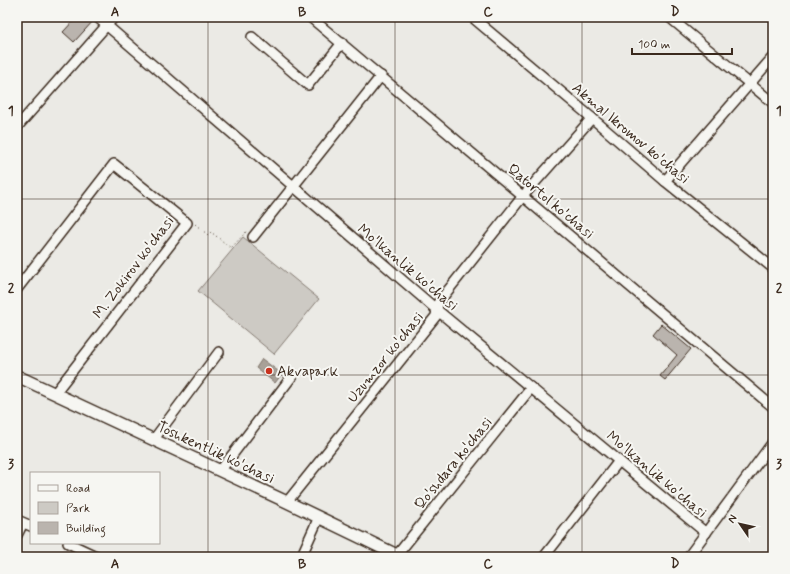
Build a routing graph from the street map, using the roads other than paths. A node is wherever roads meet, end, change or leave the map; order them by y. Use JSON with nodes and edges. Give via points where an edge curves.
{"nodes":[{"id":1,"x":97,"y":17,"type":"edge"},
{"id":2,"x":114,"y":17,"type":"edge"},
{"id":3,"x":310,"y":17,"type":"edge"},
{"id":4,"x":472,"y":17,"type":"edge"},
{"id":5,"x":669,"y":17,"type":"edge"},
{"id":6,"x":106,"y":26,"type":"junction"},
{"id":7,"x":252,"y":37,"type":"dead end"},
{"id":8,"x":342,"y":43,"type":"junction"},
{"id":9,"x":773,"y":57,"type":"edge"},
{"id":10,"x":381,"y":76,"type":"junction"},
{"id":11,"x":750,"y":84,"type":"junction"},
{"id":12,"x":773,"y":103,"type":"edge"},
{"id":13,"x":592,"y":118,"type":"junction"},
{"id":14,"x":17,"y":127,"type":"edge"},
{"id":15,"x":665,"y":181,"type":"junction"},
{"id":16,"x":293,"y":187,"type":"junction"},
{"id":17,"x":523,"y":196,"type":"junction"},
{"id":18,"x":253,"y":237,"type":"road end"},
{"id":19,"x":773,"y":268,"type":"edge"},
{"id":20,"x":17,"y":289,"type":"edge"},
{"id":21,"x":437,"y":310,"type":"junction"},
{"id":22,"x":219,"y":352,"type":"dead end"},
{"id":23,"x":293,"y":375,"type":"dead end"},
{"id":24,"x":17,"y":376,"type":"edge"},
{"id":25,"x":531,"y":388,"type":"junction"},
{"id":26,"x":55,"y":393,"type":"junction"},
{"id":27,"x":773,"y":407,"type":"edge"},
{"id":28,"x":154,"y":439,"type":"junction"},
{"id":29,"x":773,"y":442,"type":"edge"},
{"id":30,"x":619,"y":461,"type":"junction"},
{"id":31,"x":220,"y":471,"type":"junction"},
{"id":32,"x":287,"y":502,"type":"junction"},
{"id":33,"x":319,"y":517,"type":"junction"},
{"id":34,"x":24,"y":523,"type":"edge"},
{"id":35,"x":706,"y":533,"type":"junction"},
{"id":36,"x":17,"y":535,"type":"edge"},
{"id":37,"x":70,"y":544,"type":"edge"},
{"id":38,"x":399,"y":556,"type":"edge"},
{"id":39,"x":98,"y":557,"type":"edge"},
{"id":40,"x":301,"y":557,"type":"edge"},
{"id":41,"x":544,"y":557,"type":"edge"},
{"id":42,"x":688,"y":557,"type":"edge"}],
"edges":[{"from":1,"to":6,"type":"street","name":"Mo'lkanlik ko'chasi"},
{"from":2,"to":6,"type":"street"},
{"from":3,"to":8,"type":"street","name":"Qatortol ko'chasi"},
{"from":4,"to":13,"type":"street","name":"Akmal Ikromov ko'chasi"},
{"from":5,"to":11,"type":"street"},
{"from":6,"to":14,"type":"street"},
{"from":6,"to":16,"type":"street","name":"Mo'lkanlik ko'chasi"},
{"from":7,"to":8,"type":"street","via":[[308,85]]},
{"from":8,"to":10,"type":"street","name":"Qatortol ko'chasi"},
{"from":9,"to":11,"type":"street"},
{"from":10,"to":16,"type":"street"},
{"from":10,"to":17,"type":"street","name":"Qatortol ko'chasi"},
{"from":11,"to":12,"type":"street"},
{"from":11,"to":15,"type":"street"},
{"from":13,"to":15,"type":"street","name":"Akmal Ikromov ko'chasi"},
{"from":13,"to":17,"type":"street","name":"Uzumzor ko'chasi"},
{"from":15,"to":19,"type":"street","name":"Akmal Ikromov ko'chasi"},
{"from":16,"to":18,"type":"street"},
{"from":16,"to":21,"type":"street","name":"Mo'lkanlik ko'chasi"},
{"from":17,"to":21,"type":"street","name":"Uzumzor ko'chasi","via":[[438,303]]},
{"from":17,"to":27,"type":"street","name":"Qatortol ko'chasi"},
{"from":20,"to":26,"type":"street","name":"M. Zokirov ko'chasi","via":[[114,164],[187,223]]},
{"from":21,"to":25,"type":"street","name":"Mo'lkanlik ko'chasi"},
{"from":21,"to":32,"type":"street","name":"Uzumzor ko'chasi","via":[[436,316]]},
{"from":22,"to":28,"type":"street"},
{"from":23,"to":31,"type":"street"},
{"from":24,"to":26,"type":"main road","name":"Toshkentlik ko'chasi"},
{"from":25,"to":30,"type":"street","name":"Mo'lkanlik ko'chasi"},
{"from":25,"to":38,"type":"street","name":"Qo'shdara ko'chasi"},
{"from":26,"to":28,"type":"main road","name":"Toshkentlik ko'chasi"},
{"from":28,"to":31,"type":"main road","name":"Toshkentlik ko'chasi"},
{"from":29,"to":35,"type":"street"},
{"from":30,"to":35,"type":"street","name":"Mo'lkanlik ko'chasi"},
{"from":30,"to":41,"type":"street"},
{"from":31,"to":32,"type":"main road","name":"Toshkentlik ko'chasi"},
{"from":32,"to":33,"type":"main road","name":"Toshkentlik ko'chasi"},
{"from":33,"to":38,"type":"main road","name":"Toshkentlik ko'chasi"},
{"from":33,"to":40,"type":"street"},
{"from":34,"to":36,"type":"street"},
{"from":35,"to":42,"type":"street"},
{"from":37,"to":39,"type":"street"}]}
